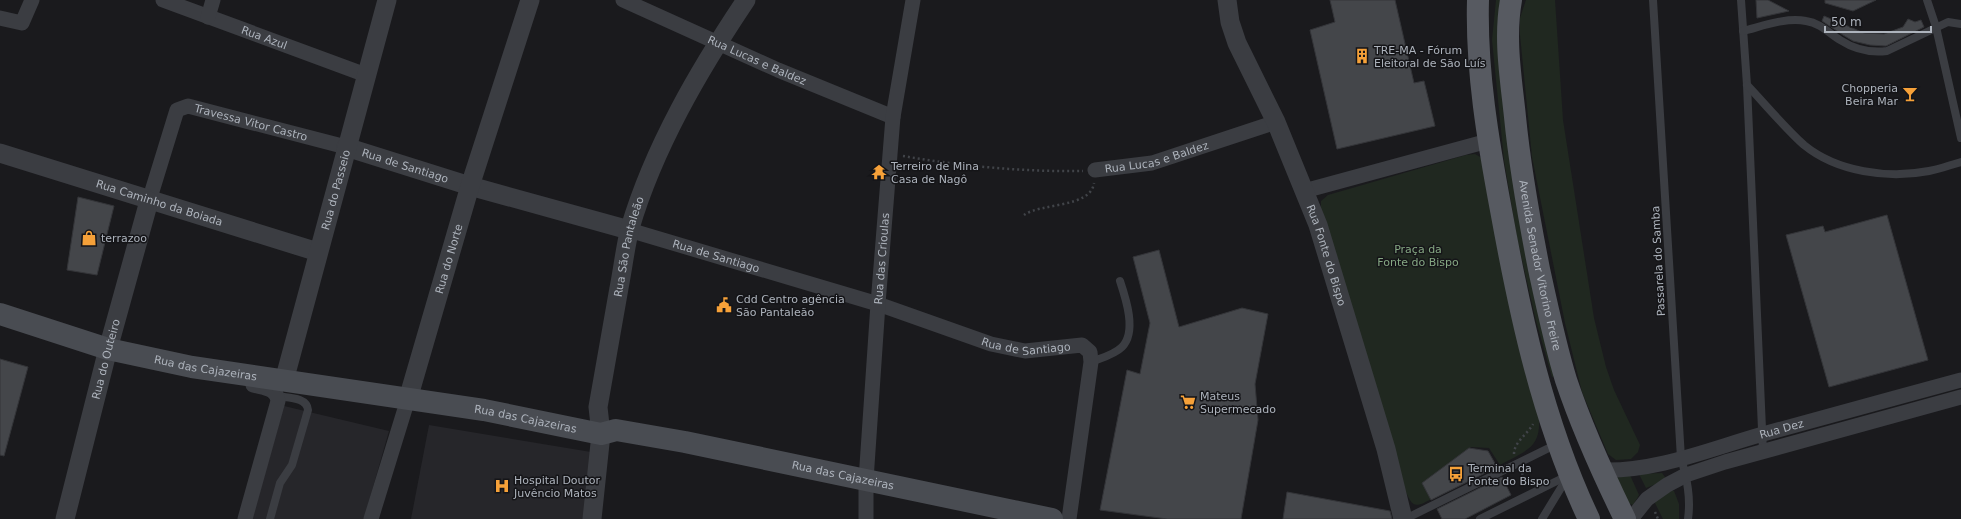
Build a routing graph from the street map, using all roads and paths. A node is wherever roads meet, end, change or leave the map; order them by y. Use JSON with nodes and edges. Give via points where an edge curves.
{"nodes":[{"id":1,"x":32,"y":0,"type":"edge"},
{"id":2,"x":163,"y":0,"type":"edge"},
{"id":3,"x":213,"y":0,"type":"edge"},
{"id":4,"x":387,"y":0,"type":"edge"},
{"id":5,"x":530,"y":0,"type":"edge"},
{"id":6,"x":623,"y":0,"type":"edge"},
{"id":7,"x":746,"y":0,"type":"edge"},
{"id":8,"x":913,"y":0,"type":"edge"},
{"id":9,"x":1227,"y":0,"type":"edge"},
{"id":10,"x":1478,"y":0,"type":"edge"},
{"id":11,"x":1511,"y":0,"type":"edge"},
{"id":12,"x":1653,"y":0,"type":"edge"},
{"id":13,"x":1741,"y":0,"type":"edge"},
{"id":14,"x":1927,"y":0,"type":"edge"},
{"id":15,"x":208,"y":17,"type":"junction"},
{"id":16,"x":0,"y":18,"type":"edge"},
{"id":17,"x":1961,"y":24,"type":"edge"},
{"id":18,"x":1936,"y":27,"type":"junction"},
{"id":19,"x":1743,"y":31,"type":"junction"},
{"id":20,"x":718,"y":42,"type":"junction"},
{"id":21,"x":366,"y":75,"type":"junction"},
{"id":22,"x":1748,"y":85,"type":"junction"},
{"id":23,"x":893,"y":118,"type":"junction"},
{"id":24,"x":1276,"y":122,"type":"junction"},
{"id":25,"x":1961,"y":138,"type":"edge"},
{"id":26,"x":1488,"y":141,"type":"junction"},
{"id":27,"x":346,"y":147,"type":"junction"},
{"id":28,"x":0,"y":153,"type":"edge"},
{"id":29,"x":890,"y":154,"type":"junction"},
{"id":30,"x":1961,"y":162,"type":"edge"},
{"id":31,"x":1095,"y":170,"type":"junction"},
{"id":32,"x":470,"y":186,"type":"junction"},
{"id":33,"x":1304,"y":191,"type":"junction"},
{"id":34,"x":149,"y":201,"type":"junction"},
{"id":35,"x":1024,"y":215,"type":"dead end"},
{"id":36,"x":629,"y":230,"type":"junction"},
{"id":37,"x":318,"y":252,"type":"junction"},
{"id":38,"x":1120,"y":282,"type":"dead end"},
{"id":39,"x":878,"y":304,"type":"junction"},
{"id":40,"x":0,"y":314,"type":"edge"},
{"id":41,"x":108,"y":349,"type":"junction"},
{"id":42,"x":1091,"y":362,"type":"junction"},
{"id":43,"x":1961,"y":380,"type":"edge"},
{"id":44,"x":281,"y":388,"type":"junction"},
{"id":45,"x":1961,"y":397,"type":"edge"},
{"id":46,"x":408,"y":399,"type":"junction"},
{"id":47,"x":601,"y":434,"type":"junction"},
{"id":48,"x":1762,"y":435,"type":"junction"},
{"id":49,"x":1557,"y":444,"type":"junction"},
{"id":50,"x":1763,"y":452,"type":"junction"},
{"id":51,"x":1681,"y":458,"type":"junction"},
{"id":52,"x":1601,"y":470,"type":"junction"},
{"id":53,"x":1570,"y":474,"type":"junction"},
{"id":54,"x":1686,"y":476,"type":"junction"},
{"id":55,"x":866,"y":480,"type":"junction"},
{"id":56,"x":1583,"y":515,"type":"edge"},
{"id":57,"x":65,"y":519,"type":"edge"},
{"id":58,"x":245,"y":519,"type":"edge"},
{"id":59,"x":270,"y":519,"type":"edge"},
{"id":60,"x":371,"y":519,"type":"edge"},
{"id":61,"x":592,"y":519,"type":"edge"},
{"id":62,"x":866,"y":519,"type":"edge"},
{"id":63,"x":1052,"y":519,"type":"edge"},
{"id":64,"x":1069,"y":519,"type":"edge"},
{"id":65,"x":1404,"y":519,"type":"edge"},
{"id":66,"x":1480,"y":519,"type":"edge"},
{"id":67,"x":1542,"y":519,"type":"edge"},
{"id":68,"x":1625,"y":519,"type":"edge"},
{"id":69,"x":1631,"y":519,"type":"edge"},
{"id":70,"x":1688,"y":519,"type":"edge"}],
"edges":[{"from":1,"to":16,"type":"street","via":[[22,23]]},
{"from":2,"to":15,"type":"street","name":"Rua Azul"},
{"from":3,"to":15,"type":"street"},
{"from":4,"to":21,"type":"street","name":"Rua do Passeio"},
{"from":5,"to":32,"type":"street","name":"Rua do Norte"},
{"from":6,"to":20,"type":"street","name":"Rua Lucas e Baldez"},
{"from":7,"to":20,"type":"street","name":"Rua São Pantaleão"},
{"from":8,"to":23,"type":"street","name":"Rua das Crioulas"},
{"from":9,"to":24,"type":"street","name":"Rua Fonte do Bispo","via":[[1230,22],[1237,43]]},
{"from":10,"to":26,"type":"main road","via":[[1477,27]]},
{"from":11,"to":52,"type":"main road","name":"Avenida Senador Vitorino Freire","via":[[1507,44],[1526,204],[1564,373]]},
{"from":12,"to":51,"type":"lane","name":"Passarela do Samba"},
{"from":13,"to":19,"type":"lane"},
{"from":14,"to":18,"type":"lane"},
{"from":15,"to":21,"type":"street","name":"Rua Azul"},
{"from":17,"to":18,"type":"lane","via":[[1948,22]]},
{"from":18,"to":19,"type":"lane","via":[[1887,51],[1878,52],[1848,45],[1816,23],[1806,21],[1776,22]]},
{"from":18,"to":25,"type":"lane"},
{"from":19,"to":22,"type":"lane"},
{"from":20,"to":23,"type":"street","name":"Rua Lucas e Baldez"},
{"from":20,"to":36,"type":"street","name":"Rua São Pantaleão","via":[[657,156]]},
{"from":21,"to":27,"type":"street","name":"Rua do Passeio"},
{"from":22,"to":30,"type":"lane","via":[[1805,145],[1826,159],[1845,167],[1868,172],[1904,173],[1929,171]]},
{"from":22,"to":48,"type":"lane"},
{"from":23,"to":29,"type":"street","name":"Rua das Crioulas"},
{"from":24,"to":31,"type":"street","name":"Rua Lucas e Baldez","via":[[1152,163]]},
{"from":24,"to":33,"type":"street","name":"Rua Fonte do Bispo"},
{"from":26,"to":33,"type":"street"},
{"from":26,"to":49,"type":"main road","via":[[1511,266],[1540,388]]},
{"from":27,"to":32,"type":"street","name":"Rua de Santiago"},
{"from":27,"to":34,"type":"street","name":"Travessa Vitor Castro","via":[[188,106],[182,107],[178,110]]},
{"from":27,"to":37,"type":"street","name":"Rua do Passeio"},
{"from":28,"to":34,"type":"street","name":"Rua Caminho da Boiada"},
{"from":29,"to":31,"type":"path","name":"Rua Lucas e Baldez","via":[[987,166],[1061,171]]},
{"from":29,"to":39,"type":"street","name":"Rua das Crioulas"},
{"from":31,"to":35,"type":"path","via":[[1093,188],[1086,196],[1060,205],[1029,211]]},
{"from":32,"to":36,"type":"street","name":"Rua de Santiago"},
{"from":32,"to":46,"type":"street","name":"Rua do Norte"},
{"from":33,"to":65,"type":"street","name":"Rua Fonte do Bispo","via":[[1318,225],[1386,449]]},
{"from":34,"to":37,"type":"street","name":"Rua Caminho da Boiada"},
{"from":34,"to":41,"type":"street","name":"Rua do Outeiro"},
{"from":36,"to":39,"type":"street","name":"Rua de Santiago"},
{"from":36,"to":47,"type":"street","name":"Rua São Pantaleão","via":[[598,407]]},
{"from":37,"to":44,"type":"street","name":"Rua do Passeio"},
{"from":38,"to":42,"type":"lane","via":[[1128,304],[1130,325],[1127,337],[1122,347]]},
{"from":39,"to":42,"type":"street","name":"Rua de Santiago","via":[[991,344],[1025,351],[1082,345],[1090,352]]},
{"from":39,"to":55,"type":"street","name":"Rua das Crioulas"},
{"from":40,"to":41,"type":"main road","name":"Rua das Cajazeiras"},
{"from":41,"to":44,"type":"main road","name":"Rua das Cajazeiras"},
{"from":41,"to":57,"type":"street","name":"Rua do Outeiro"},
{"from":42,"to":64,"type":"street"},
{"from":43,"to":48,"type":"street","name":"Rua Dez"},
{"from":44,"to":46,"type":"main road","name":"Rua das Cajazeiras"},
{"from":44,"to":58,"type":"street","name":"Rua do Passeio"},
{"from":44,"to":59,"type":"lane","via":[[306,403],[308,410],[292,465],[280,483]]},
{"from":45,"to":50,"type":"street","name":"Rua Dez"},
{"from":46,"to":47,"type":"main road","name":"Rua das Cajazeiras","via":[[484,410]]},
{"from":46,"to":60,"type":"street","name":"Rua do Norte"},
{"from":47,"to":55,"type":"main road","name":"Rua das Cajazeiras","via":[[616,430]]},
{"from":47,"to":61,"type":"street","name":"Rua São Pantaleão"},
{"from":48,"to":50,"type":"lane"},
{"from":48,"to":51,"type":"street","name":"Rua Dez"},
{"from":49,"to":53,"type":"main road"},
{"from":49,"to":65,"type":"lane"},
{"from":50,"to":54,"type":"street","name":"Rua Dez"},
{"from":51,"to":52,"type":"street","name":"Rua Dez","via":[[1632,470]]},
{"from":51,"to":54,"type":"lane","name":"Passarela do Samba"},
{"from":52,"to":68,"type":"main road","name":"Avenida Senador Vitorino Freire"},
{"from":53,"to":56,"type":"main road"},
{"from":53,"to":66,"type":"lane"},
{"from":53,"to":67,"type":"lane"},
{"from":54,"to":69,"type":"street","name":"Rua Dez","via":[[1647,499]]},
{"from":54,"to":70,"type":"lane","name":"Passarela do Samba","via":[[1690,505]]},
{"from":55,"to":62,"type":"street","name":"Rua das Crioulas"},
{"from":55,"to":63,"type":"main road","name":"Rua das Cajazeiras"}]}
